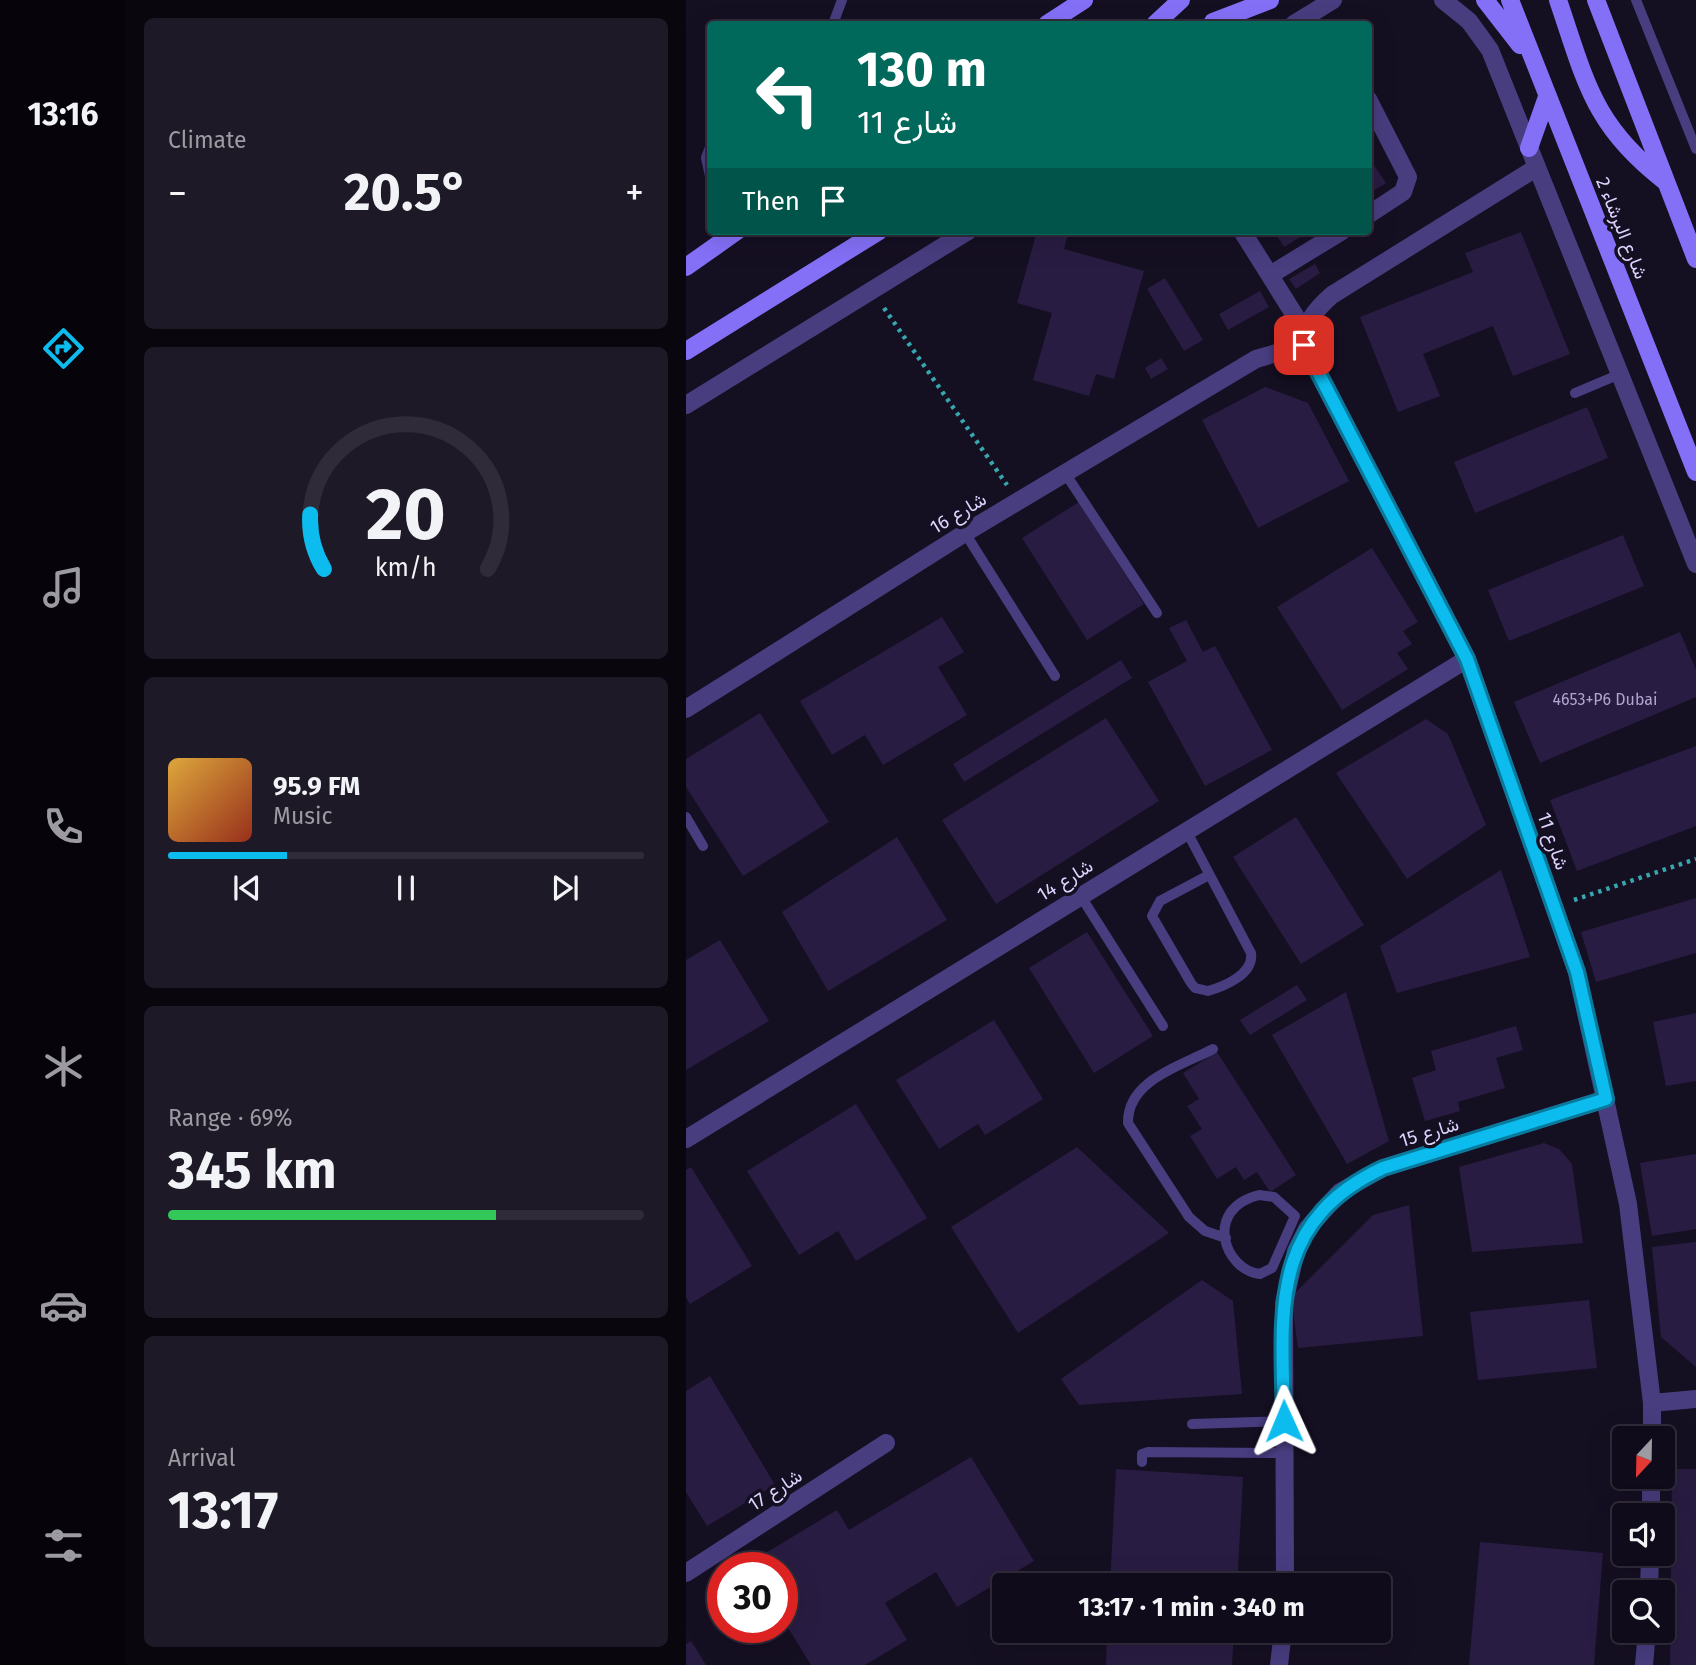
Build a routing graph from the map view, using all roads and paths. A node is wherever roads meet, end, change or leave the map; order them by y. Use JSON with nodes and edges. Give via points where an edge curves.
{"nodes":[{"id":1,"x":842,"y":0,"type":"edge"},
{"id":2,"x":1084,"y":0,"type":"edge"},
{"id":3,"x":1181,"y":0,"type":"edge"},
{"id":4,"x":1250,"y":0,"type":"edge"},
{"id":5,"x":1270,"y":0,"type":"edge"},
{"id":6,"x":1333,"y":0,"type":"edge"},
{"id":7,"x":1443,"y":0,"type":"edge"},
{"id":8,"x":1485,"y":0,"type":"edge"},
{"id":9,"x":1510,"y":0,"type":"edge"},
{"id":10,"x":1558,"y":0,"type":"edge"},
{"id":11,"x":1596,"y":0,"type":"edge"},
{"id":12,"x":1606,"y":0,"type":"edge"},
{"id":13,"x":1636,"y":0,"type":"edge"},
{"id":14,"x":834,"y":21,"type":"edge"},
{"id":15,"x":1051,"y":21,"type":"edge"},
{"id":16,"x":1158,"y":21,"type":"edge"},
{"id":17,"x":1214,"y":21,"type":"edge"},
{"id":18,"x":1216,"y":21,"type":"edge"},
{"id":19,"x":1299,"y":21,"type":"edge"},
{"id":20,"x":1611,"y":38,"type":"junction"},
{"id":21,"x":1534,"y":65,"type":"junction"},
{"id":22,"x":1547,"y":97,"type":"junction"},
{"id":23,"x":1372,"y":107,"type":"edge"},
{"id":24,"x":1529,"y":148,"type":"junction"},
{"id":25,"x":1696,"y":149,"type":"edge"},
{"id":26,"x":1536,"y":168,"type":"junction"},
{"id":27,"x":1666,"y":182,"type":"junction"},
{"id":28,"x":1372,"y":212,"type":"edge"},
{"id":29,"x":731,"y":235,"type":"edge"},
{"id":30,"x":873,"y":235,"type":"edge"},
{"id":31,"x":961,"y":235,"type":"edge"},
{"id":32,"x":1245,"y":235,"type":"edge"},
{"id":33,"x":1335,"y":235,"type":"edge"},
{"id":34,"x":1696,"y":259,"type":"edge"},
{"id":35,"x":686,"y":267,"type":"edge"},
{"id":36,"x":1270,"y":275,"type":"junction"},
{"id":37,"x":872,"y":290,"type":"junction"},
{"id":38,"x":1304,"y":338,"type":"junction"},
{"id":39,"x":686,"y":351,"type":"edge"},
{"id":40,"x":1620,"y":374,"type":"junction"},
{"id":41,"x":1575,"y":393,"type":"dead end"},
{"id":42,"x":686,"y":405,"type":"edge"},
{"id":43,"x":1696,"y":472,"type":"edge"},
{"id":44,"x":1065,"y":473,"type":"junction"},
{"id":45,"x":1019,"y":501,"type":"junction"},
{"id":46,"x":965,"y":533,"type":"junction"},
{"id":47,"x":1696,"y":564,"type":"edge"},
{"id":48,"x":1157,"y":613,"type":"dead end"},
{"id":49,"x":1467,"y":659,"type":"junction"},
{"id":50,"x":1055,"y":676,"type":"dead end"},
{"id":51,"x":686,"y":709,"type":"edge"},
{"id":52,"x":686,"y":817,"type":"edge"},
{"id":53,"x":1186,"y":830,"type":"junction"},
{"id":54,"x":704,"y":846,"type":"dead end"},
{"id":55,"x":1696,"y":859,"type":"edge"},
{"id":56,"x":1209,"y":874,"type":"junction"},
{"id":57,"x":1080,"y":895,"type":"junction"},
{"id":58,"x":1554,"y":907,"type":"junction"},
{"id":59,"x":1164,"y":1026,"type":"dead end"},
{"id":60,"x":1213,"y":1049,"type":"dead end"},
{"id":61,"x":1606,"y":1099,"type":"junction"},
{"id":62,"x":686,"y":1139,"type":"edge"},
{"id":63,"x":1301,"y":1222,"type":"junction"},
{"id":64,"x":1226,"y":1238,"type":"junction"},
{"id":65,"x":1696,"y":1399,"type":"edge"},
{"id":66,"x":1652,"y":1403,"type":"junction"},
{"id":67,"x":1284,"y":1421,"type":"junction"},
{"id":68,"x":1192,"y":1424,"type":"dead end"},
{"id":69,"x":1651,"y":1426,"type":"edge"},
{"id":70,"x":886,"y":1443,"type":"dead end"},
{"id":71,"x":1284,"y":1453,"type":"junction"},
{"id":72,"x":1142,"y":1462,"type":"dead end"},
{"id":73,"x":686,"y":1573,"type":"edge"},
{"id":74,"x":1285,"y":1573,"type":"edge"},
{"id":75,"x":1282,"y":1643,"type":"edge"},
{"id":76,"x":1646,"y":1643,"type":"edge"},
{"id":77,"x":1279,"y":1665,"type":"edge"},
{"id":78,"x":1644,"y":1665,"type":"edge"}],
"edges":[{"from":1,"to":14,"type":"lane"},
{"from":2,"to":15,"type":"street"},
{"from":3,"to":16,"type":"street"},
{"from":4,"to":17,"type":"street"},
{"from":5,"to":18,"type":"street"},
{"from":6,"to":19,"type":"street"},
{"from":7,"to":24,"type":"street","via":[[1469,21],[1490,50]]},
{"from":8,"to":21,"type":"street"},
{"from":9,"to":21,"type":"street","name":"شارع البرشاء 2"},
{"from":10,"to":27,"type":"street","via":[[1591,99],[1624,146]]},
{"from":11,"to":20,"type":"street"},
{"from":12,"to":20,"type":"street"},
{"from":13,"to":25,"type":"lane"},
{"from":20,"to":27,"type":"street"},
{"from":21,"to":22,"type":"street","name":"شارع البرشاء 2"},
{"from":22,"to":24,"type":"street"},
{"from":22,"to":43,"type":"street","name":"شارع البرشاء 2"},
{"from":23,"to":28,"type":"street","via":[[1408,177],[1404,192]]},
{"from":24,"to":26,"type":"street"},
{"from":26,"to":38,"type":"street","via":[[1332,295],[1316,311]]},
{"from":26,"to":40,"type":"street"},
{"from":27,"to":34,"type":"street"},
{"from":29,"to":35,"type":"street"},
{"from":30,"to":39,"type":"street"},
{"from":31,"to":37,"type":"street"},
{"from":32,"to":36,"type":"street","name":"شارع 11"},
{"from":33,"to":36,"type":"street"},
{"from":36,"to":38,"type":"street","name":"شارع 11"},
{"from":37,"to":42,"type":"street"},
{"from":37,"to":45,"type":"path"},
{"from":38,"to":44,"type":"street","name":"شارع 16","via":[[1256,359]]},
{"from":38,"to":49,"type":"street","name":"شارع 11"},
{"from":40,"to":41,"type":"lane"},
{"from":40,"to":47,"type":"street"},
{"from":44,"to":45,"type":"street","name":"شارع 16"},
{"from":44,"to":48,"type":"lane"},
{"from":45,"to":46,"type":"street","name":"شارع 16"},
{"from":46,"to":50,"type":"lane"},
{"from":46,"to":51,"type":"street","name":"شارع 16"},
{"from":49,"to":53,"type":"street","name":"شارع 14"},
{"from":49,"to":58,"type":"street","name":"شارع 11"},
{"from":52,"to":54,"type":"lane"},
{"from":53,"to":56,"type":"lane"},
{"from":53,"to":57,"type":"street","name":"شارع 14"},
{"from":55,"to":58,"type":"path"},
{"from":56,"to":56,"type":"lane","via":[[1252,959],[1243,974],[1208,991],[1191,983],[1153,916],[1160,901]]},
{"from":57,"to":59,"type":"lane"},
{"from":57,"to":62,"type":"street","name":"شارع 14"},
{"from":58,"to":61,"type":"street","name":"شارع 11","via":[[1577,972]]},
{"from":60,"to":64,"type":"lane","via":[[1143,1086],[1133,1096],[1128,1123],[1189,1217],[1205,1231]]},
{"from":61,"to":63,"type":"street","name":"شارع 15","via":[[1383,1168],[1340,1192]]},
{"from":61,"to":66,"type":"street","name":"شارع 11","via":[[1628,1204]]},
{"from":63,"to":64,"type":"lane","via":[[1274,1197],[1259,1195],[1244,1199],[1229,1212]]},
{"from":63,"to":64,"type":"lane","via":[[1272,1268],[1260,1274],[1245,1269]]},
{"from":63,"to":67,"type":"street","name":"شارع 15","via":[[1284,1303]]},
{"from":65,"to":66,"type":"street"},
{"from":66,"to":69,"type":"street","name":"شارع 11"},
{"from":67,"to":68,"type":"lane"},
{"from":67,"to":71,"type":"street","name":"شارع 15"},
{"from":70,"to":73,"type":"street","name":"شارع 17"},
{"from":71,"to":72,"type":"lane","via":[[1148,1452],[1142,1454]]},
{"from":71,"to":74,"type":"street","name":"شارع 15"},
{"from":75,"to":77,"type":"street"},
{"from":76,"to":78,"type":"street"}]}
